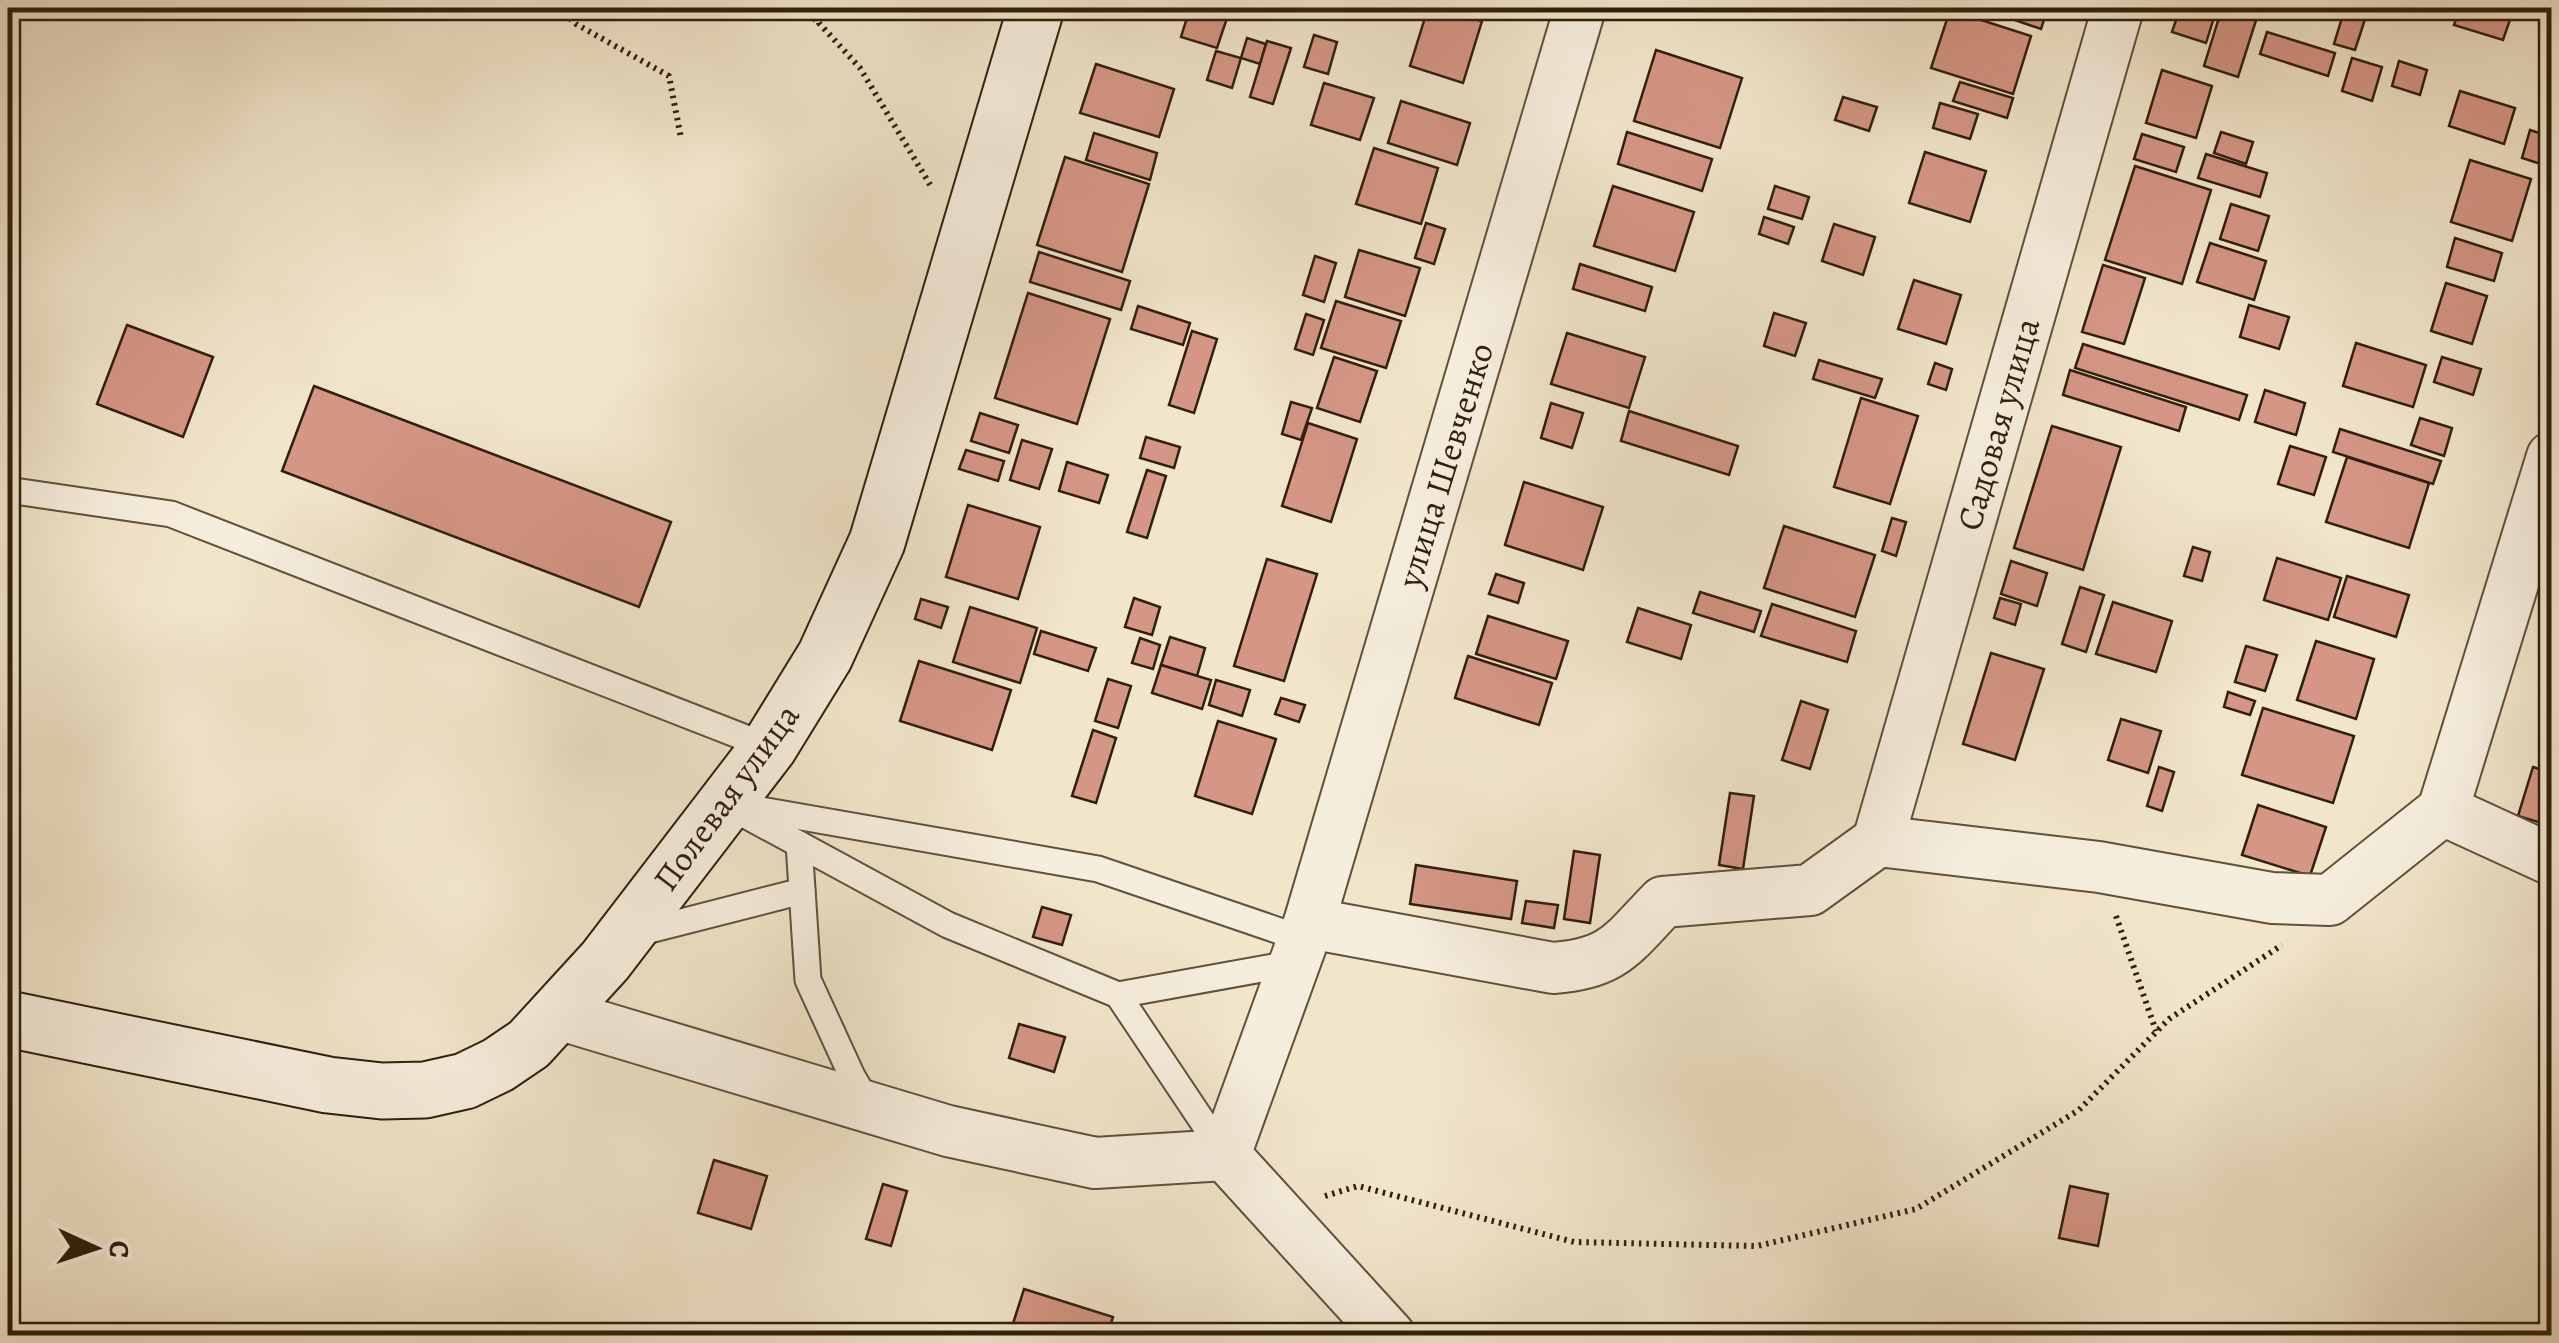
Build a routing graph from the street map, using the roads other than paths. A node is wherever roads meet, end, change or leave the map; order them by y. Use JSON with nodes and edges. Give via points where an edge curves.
{"nodes":[{"id":1,"x":1036,"y":8,"type":"edge"},
{"id":2,"x":1580,"y":8,"type":"edge"},
{"id":3,"x":2118,"y":8,"type":"edge"},
{"id":4,"x":2552,"y":456,"type":"edge"},
{"id":5,"x":8,"y":490,"type":"edge"},
{"id":6,"x":769,"y":747,"type":"junction"},
{"id":7,"x":724,"y":804,"type":"junction"},
{"id":8,"x":2443,"y":810,"type":"junction"},
{"id":9,"x":1878,"y":841,"type":"junction"},
{"id":10,"x":799,"y":844,"type":"junction"},
{"id":11,"x":2552,"y":860,"type":"edge"},
{"id":12,"x":802,"y":891,"type":"junction"},
{"id":13,"x":623,"y":936,"type":"junction"},
{"id":14,"x":1302,"y":942,"type":"junction"},
{"id":15,"x":1118,"y":995,"type":"junction"},
{"id":16,"x":558,"y":1014,"type":"junction"},
{"id":17,"x":8,"y":1018,"type":"edge"},
{"id":18,"x":871,"y":1108,"type":"junction"},
{"id":19,"x":1225,"y":1155,"type":"junction"},
{"id":20,"x":1390,"y":1336,"type":"edge"}],
"edges":[{"from":1,"to":6,"type":"street","name":"Полевая улица","via":[[877,542],[826,656]]},
{"from":2,"to":14,"type":"street","name":"улица Шевченко"},
{"from":3,"to":9,"type":"street","name":"Садовая улица"},
{"from":4,"to":8,"type":"street"},
{"from":5,"to":6,"type":"lane","via":[[171,514]]},
{"from":6,"to":7,"type":"street","name":"Полевая улица"},
{"from":7,"to":10,"type":"lane"},
{"from":7,"to":13,"type":"street","name":"Полевая улица"},
{"from":7,"to":14,"type":"lane","via":[[1098,869]]},
{"from":8,"to":9,"type":"street","via":[[2330,900],[2272,898]]},
{"from":8,"to":11,"type":"street"},
{"from":9,"to":14,"type":"street","via":[[1810,890],[1663,902],[1610,956],[1584,966]]},
{"from":10,"to":12,"type":"lane"},
{"from":10,"to":15,"type":"lane","via":[[948,926]]},
{"from":12,"to":13,"type":"lane"},
{"from":12,"to":18,"type":"lane","via":[[808,980]]},
{"from":13,"to":16,"type":"street","name":"Полевая улица"},
{"from":14,"to":15,"type":"lane"},
{"from":14,"to":19,"type":"street","name":"улица Шевченко"},
{"from":15,"to":19,"type":"lane"},
{"from":16,"to":17,"type":"street","name":"Полевая улица","via":[[498,1066],[426,1090],[328,1084]]},
{"from":16,"to":18,"type":"street"},
{"from":18,"to":19,"type":"street","via":[[1095,1164]]},
{"from":19,"to":20,"type":"street"}]}
